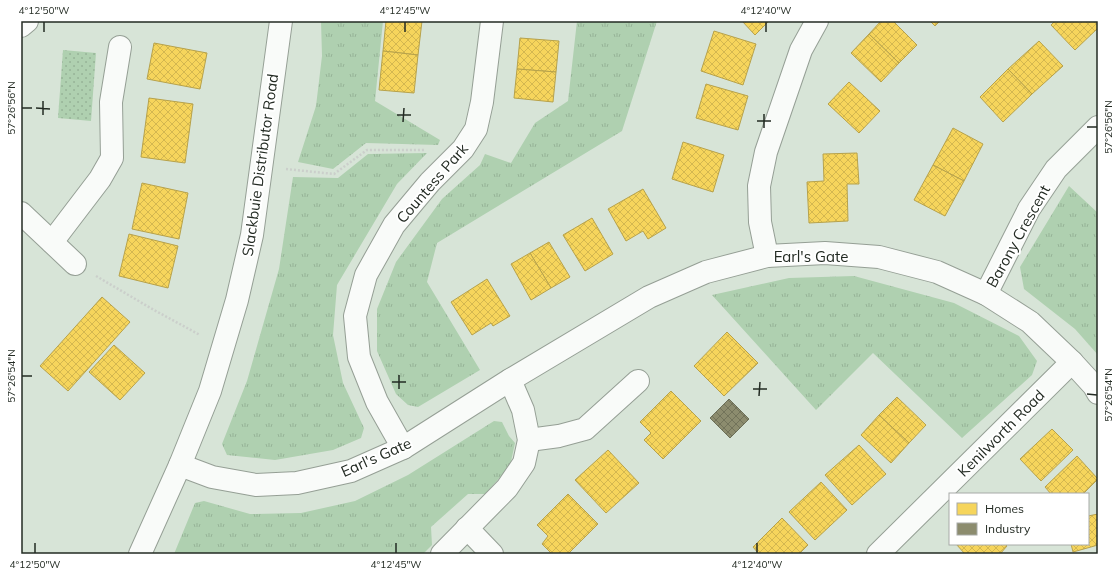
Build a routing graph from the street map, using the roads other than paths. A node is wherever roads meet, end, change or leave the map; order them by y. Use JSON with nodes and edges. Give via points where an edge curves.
{"nodes":[{"id":1,"x":27,"y":21,"type":"edge"},
{"id":2,"x":278,"y":21,"type":"edge"},
{"id":3,"x":492,"y":21,"type":"edge"},
{"id":4,"x":817,"y":21,"type":"edge"},
{"id":5,"x":21,"y":26,"type":"edge"},
{"id":6,"x":120,"y":47,"type":"dead end"},
{"id":7,"x":1098,"y":127,"type":"edge"},
{"id":8,"x":21,"y":213,"type":"edge"},
{"id":9,"x":52,"y":242,"type":"junction"},
{"id":10,"x":767,"y":256,"type":"junction"},
{"id":11,"x":75,"y":264,"type":"road end"},
{"id":12,"x":986,"y":294,"type":"junction"},
{"id":13,"x":1072,"y":362,"type":"junction"},
{"id":14,"x":510,"y":380,"type":"junction"},
{"id":15,"x":638,"y":381,"type":"dead end"},
{"id":16,"x":1098,"y":393,"type":"edge"},
{"id":17,"x":529,"y":440,"type":"junction"},
{"id":18,"x":403,"y":448,"type":"junction"},
{"id":19,"x":180,"y":465,"type":"junction"},
{"id":20,"x":467,"y":528,"type":"junction"},
{"id":21,"x":140,"y":554,"type":"edge"},
{"id":22,"x":442,"y":554,"type":"edge"},
{"id":23,"x":492,"y":554,"type":"edge"},
{"id":24,"x":878,"y":554,"type":"edge"}],
"edges":[{"from":1,"to":5,"type":"street"},
{"from":2,"to":19,"type":"street","name":"Slackbuie Distributor Road","via":[[252,235],[237,300],[210,391]]},
{"from":3,"to":18,"type":"street","name":"Countess Park","via":[[476,130],[464,150],[430,182],[394,225],[366,276],[355,316],[359,357],[377,402]]},
{"from":4,"to":10,"type":"street","via":[[801,50],[766,152],[759,186],[760,222]]},
{"from":6,"to":9,"type":"street","via":[[111,102],[112,158],[100,179]]},
{"from":7,"to":12,"type":"street","name":"Barony Crescent","via":[[1056,168],[1029,209]]},
{"from":8,"to":9,"type":"street"},
{"from":9,"to":11,"type":"street"},
{"from":10,"to":12,"type":"street","name":"Earl's Gate","via":[[824,253],[879,257],[937,272]]},
{"from":10,"to":14,"type":"street","name":"Earl's Gate","via":[[706,272],[649,297]]},
{"from":12,"to":13,"type":"street","name":"Earl's Gate","via":[[1030,322]]},
{"from":13,"to":16,"type":"street","name":"Earl's Gate"},
{"from":13,"to":24,"type":"street","name":"Kenilworth Road"},
{"from":14,"to":17,"type":"street","via":[[523,410]]},
{"from":14,"to":18,"type":"street","name":"Earl's Gate"},
{"from":15,"to":17,"type":"street","via":[[585,429]]},
{"from":17,"to":20,"type":"street","via":[[524,463],[507,488]]},
{"from":18,"to":19,"type":"street","name":"Earl's Gate","via":[[351,471],[297,483],[256,485],[212,477]]},
{"from":19,"to":21,"type":"street","name":"Slackbuie Distributor Road"},
{"from":20,"to":22,"type":"street"},
{"from":20,"to":23,"type":"street"}]}
